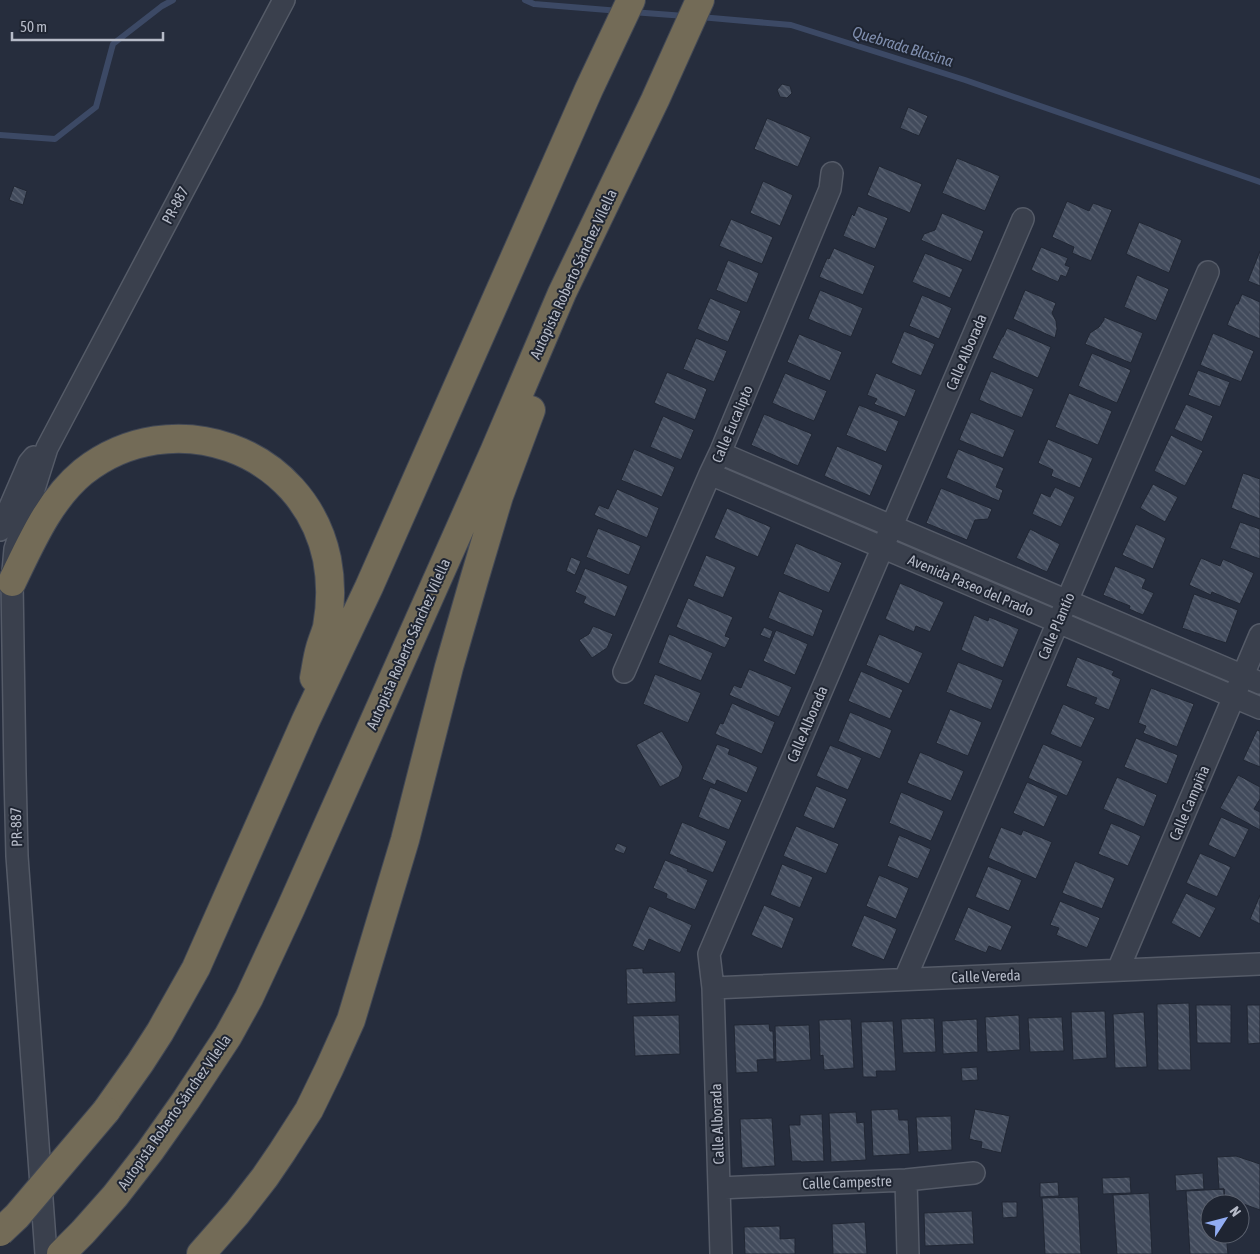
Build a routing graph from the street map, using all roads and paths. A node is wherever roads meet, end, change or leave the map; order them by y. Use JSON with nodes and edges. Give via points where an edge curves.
{"nodes":[{"id":1,"x":284,"y":0,"type":"edge"},
{"id":2,"x":631,"y":0,"type":"edge"},
{"id":3,"x":700,"y":0,"type":"edge"},
{"id":4,"x":832,"y":173,"type":"dead end"},
{"id":5,"x":1023,"y":218,"type":"dead end"},
{"id":6,"x":1208,"y":272,"type":"dead end"},
{"id":7,"x":562,"y":294,"type":"junction"},
{"id":8,"x":67,"y":410,"type":"junction"},
{"id":9,"x":720,"y":453,"type":"junction"},
{"id":10,"x":710,"y":474,"type":"junction"},
{"id":11,"x":892,"y":526,"type":"junction"},
{"id":12,"x":0,"y":530,"type":"edge"},
{"id":13,"x":883,"y":547,"type":"junction"},
{"id":14,"x":12,"y":582,"type":"junction"},
{"id":15,"x":1067,"y":600,"type":"junction"},
{"id":16,"x":1058,"y":622,"type":"junction"},
{"id":17,"x":1260,"y":635,"type":"edge"},
{"id":18,"x":624,"y":672,"type":"dead end"},
{"id":19,"x":1252,"y":679,"type":"edge"},
{"id":20,"x":1234,"y":696,"type":"junction"},
{"id":21,"x":1260,"y":708,"type":"edge"},
{"id":22,"x":306,"y":720,"type":"junction"},
{"id":23,"x":9,"y":856,"type":"edge"},
{"id":24,"x":1260,"y":964,"type":"edge"},
{"id":25,"x":1118,"y":970,"type":"junction"},
{"id":26,"x":905,"y":980,"type":"junction"},
{"id":27,"x":713,"y":988,"type":"junction"},
{"id":28,"x":974,"y":1173,"type":"dead end"},
{"id":29,"x":906,"y":1180,"type":"junction"},
{"id":30,"x":718,"y":1188,"type":"junction"},
{"id":31,"x":0,"y":1232,"type":"edge"},
{"id":32,"x":46,"y":1254,"type":"edge"},
{"id":33,"x":61,"y":1254,"type":"edge"},
{"id":34,"x":201,"y":1254,"type":"edge"},
{"id":35,"x":721,"y":1254,"type":"edge"},
{"id":36,"x":908,"y":1254,"type":"edge"}],
"edges":[{"from":1,"to":8,"type":"street","name":"PR-887"},
{"from":2,"to":22,"type":"highway","via":[[370,587]]},
{"from":3,"to":7,"type":"highway","name":"Autopista Roberto Sánchez Vilella"},
{"from":4,"to":9,"type":"street","name":"Calle Eucalipto","via":[[830,189]]},
{"from":5,"to":11,"type":"street","name":"Calle Alborada"},
{"from":6,"to":15,"type":"street","name":"Calle Plantío"},
{"from":7,"to":33,"type":"highway","name":"Autopista Roberto Sánchez Vilella","via":[[249,998],[228,1036],[150,1151],[115,1196]]},
{"from":7,"to":34,"type":"highway","via":[[534,401],[499,496],[474,580],[405,840],[351,1020],[309,1110],[265,1177]]},
{"from":8,"to":12,"type":"street","name":"PR-887","via":[[29,463]]},
{"from":8,"to":14,"type":"street","name":"PR-887","via":[[48,448],[15,549]]},
{"from":9,"to":10,"type":"street","name":"Calle Eucalipto"},
{"from":9,"to":11,"type":"street","name":"Avenida Paseo del Prado"},
{"from":10,"to":13,"type":"street","name":"Avenida Paseo del Prado"},
{"from":10,"to":18,"type":"street","name":"Calle Eucalipto"},
{"from":11,"to":13,"type":"street","name":"Calle Alborada"},
{"from":11,"to":15,"type":"street","name":"Avenida Paseo del Prado"},
{"from":13,"to":16,"type":"street","name":"Avenida Paseo del Prado"},
{"from":13,"to":27,"type":"street","name":"Calle Alborada","via":[[709,954]]},
{"from":14,"to":22,"type":"highway","via":[[36,531],[55,503],[71,483],[102,459],[121,450],[163,439],[200,440],[242,452],[270,468],[299,496],[321,536],[328,561],[328,619]]},
{"from":14,"to":23,"type":"street","name":"PR-887","via":[[15,774]]},
{"from":15,"to":16,"type":"street","name":"Calle Plantío"},
{"from":15,"to":19,"type":"street","name":"Avenida Paseo del Prado"},
{"from":16,"to":20,"type":"street","name":"Avenida Paseo del Prado"},
{"from":16,"to":26,"type":"street","name":"Calle Plantío"},
{"from":17,"to":19,"type":"street","name":"Calle Campiña"},
{"from":19,"to":20,"type":"street","name":"Calle Campiña"},
{"from":20,"to":21,"type":"street","name":"Avenida Paseo del Prado"},
{"from":20,"to":25,"type":"street","name":"Calle Campiña"},
{"from":22,"to":31,"type":"highway","bridge":true,"via":[[196,968],[160,1032],[106,1111]]},
{"from":23,"to":32,"type":"street","name":"PR-887"},
{"from":24,"to":25,"type":"street","name":"Calle Vereda"},
{"from":25,"to":26,"type":"street","name":"Calle Vereda"},
{"from":26,"to":27,"type":"street","name":"Calle Vereda"},
{"from":27,"to":30,"type":"street","name":"Calle Alborada"},
{"from":28,"to":29,"type":"street","name":"Calle Campestre"},
{"from":29,"to":30,"type":"street","name":"Calle Campestre"},
{"from":29,"to":36,"type":"street"},
{"from":30,"to":35,"type":"street","name":"Calle Alborada"}]}
